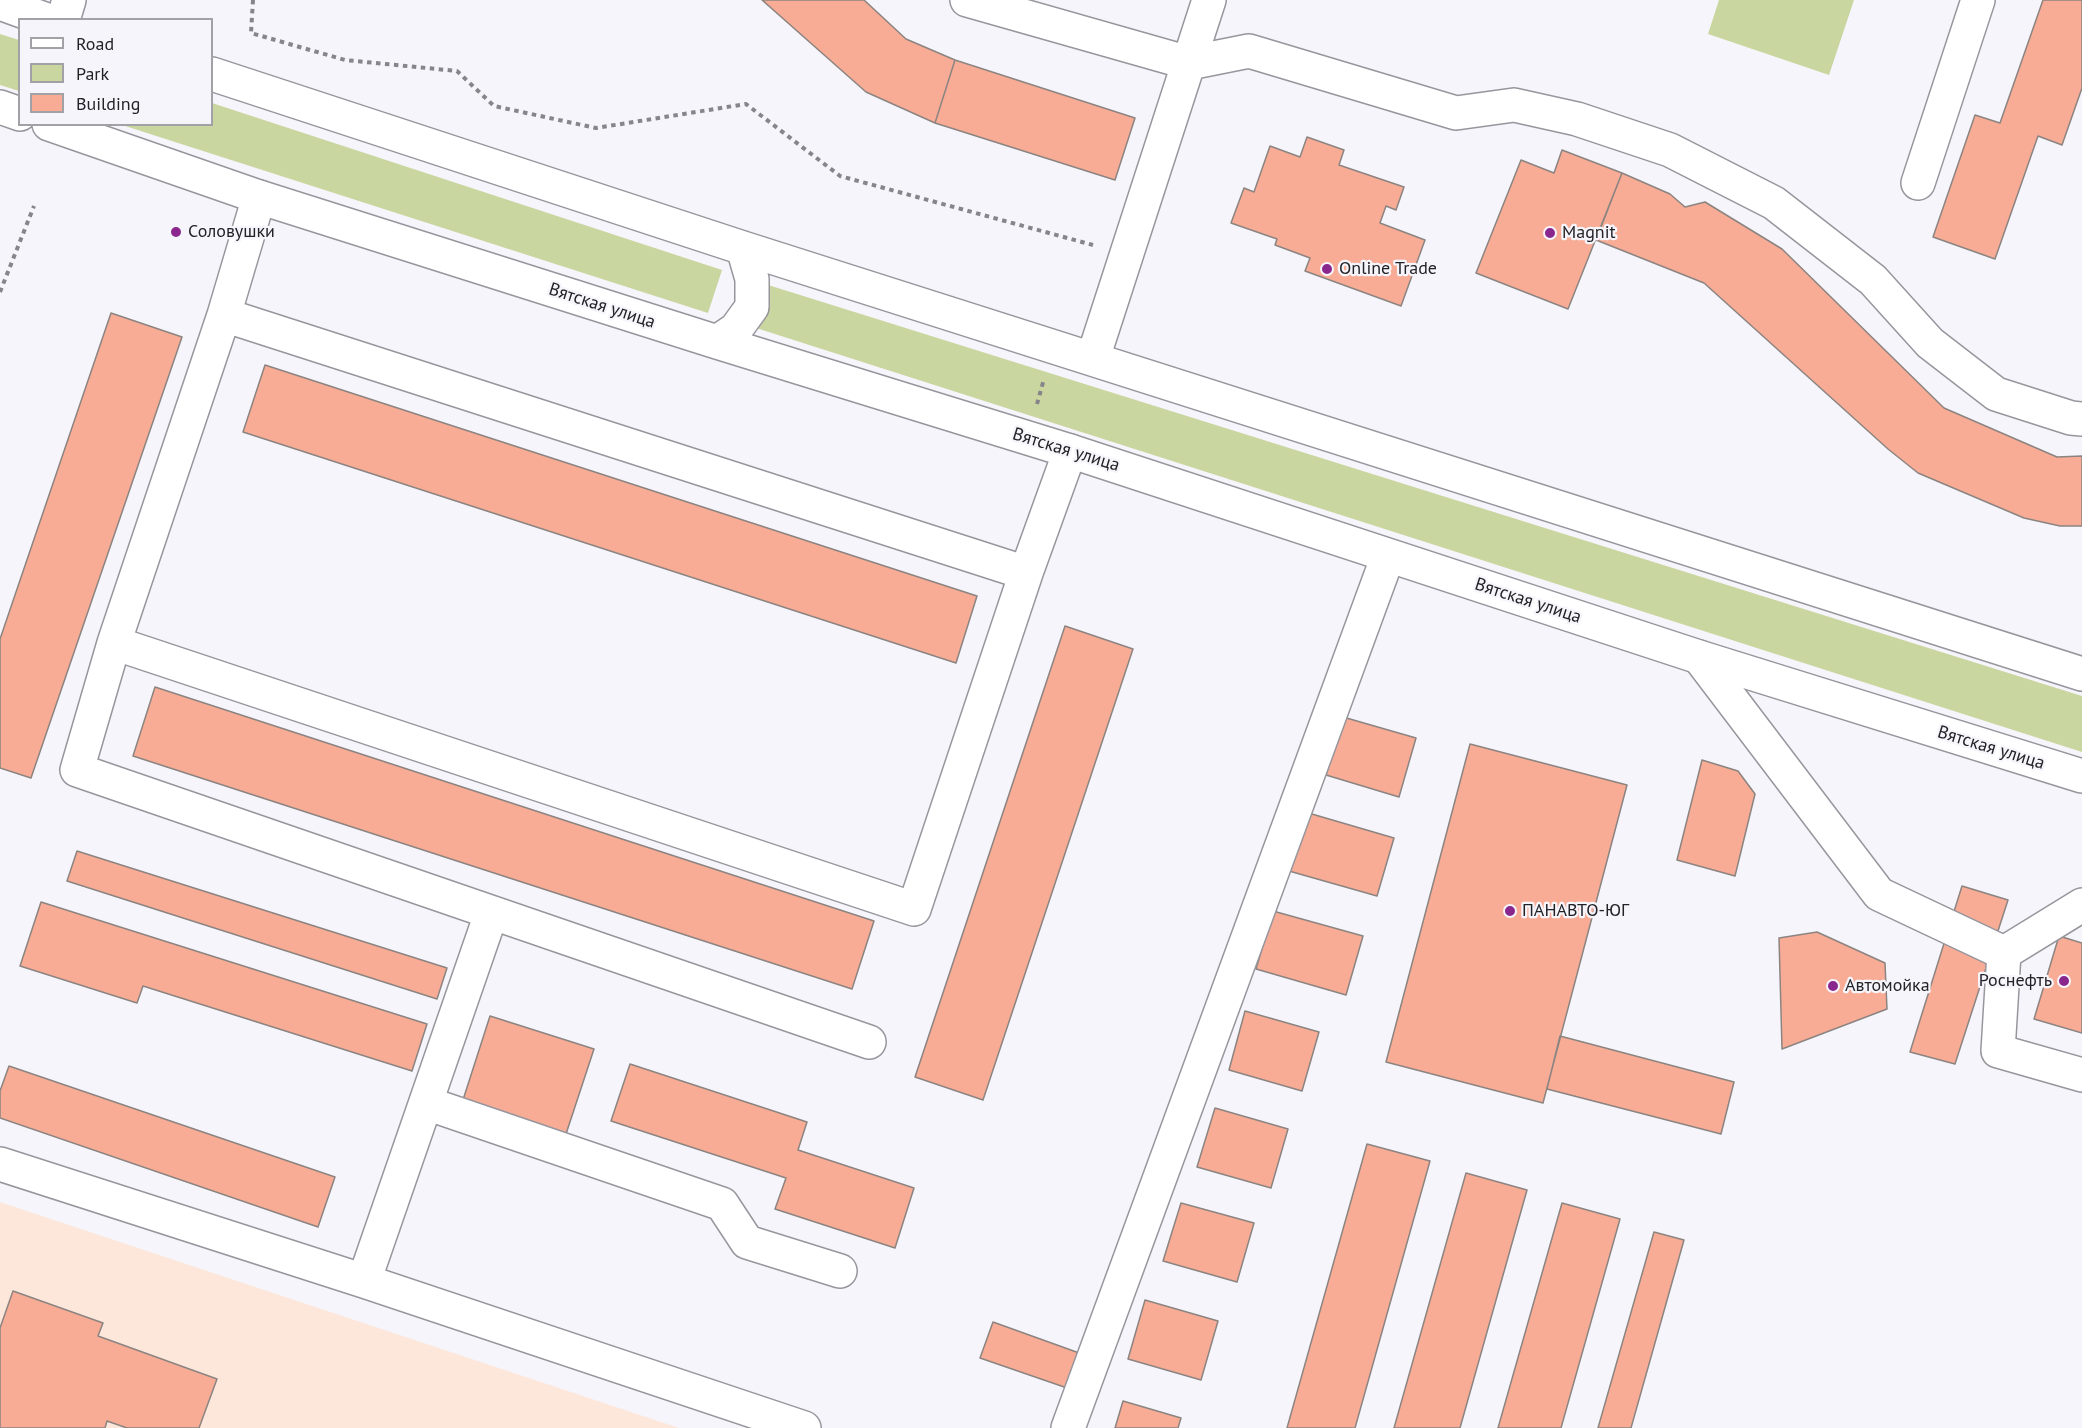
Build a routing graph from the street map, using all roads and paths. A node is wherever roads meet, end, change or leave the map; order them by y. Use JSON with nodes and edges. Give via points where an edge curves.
{"nodes":[{"id":1,"x":69,"y":0,"type":"edge"},
{"id":2,"x":253,"y":0,"type":"edge"},
{"id":3,"x":967,"y":0,"type":"edge"},
{"id":4,"x":1209,"y":0,"type":"edge"},
{"id":5,"x":1978,"y":0,"type":"edge"},
{"id":6,"x":0,"y":3,"type":"edge"},
{"id":7,"x":1067,"y":14,"type":"edge"},
{"id":8,"x":42,"y":18,"type":"edge"},
{"id":9,"x":64,"y":18,"type":"edge"},
{"id":10,"x":1189,"y":63,"type":"junction"},
{"id":11,"x":213,"y":74,"type":"edge"},
{"id":12,"x":0,"y":108,"type":"edge"},
{"id":13,"x":18,"y":113,"type":"edge"},
{"id":14,"x":55,"y":126,"type":"edge"},
{"id":15,"x":1918,"y":183,"type":"dead end"},
{"id":16,"x":259,"y":197,"type":"junction"},
{"id":17,"x":34,"y":206,"type":"dead end"},
{"id":18,"x":742,"y":248,"type":"junction"},
{"id":19,"x":1125,"y":254,"type":"junction"},
{"id":20,"x":0,"y":291,"type":"edge"},
{"id":21,"x":224,"y":315,"type":"junction"},
{"id":22,"x":717,"y":342,"type":"junction"},
{"id":23,"x":1055,"y":347,"type":"junction"},
{"id":24,"x":1093,"y":358,"type":"junction"},
{"id":25,"x":2082,"y":418,"type":"edge"},
{"id":26,"x":1026,"y":438,"type":"junction"},
{"id":27,"x":1070,"y":451,"type":"junction"},
{"id":28,"x":1388,"y":556,"type":"junction"},
{"id":29,"x":1026,"y":573,"type":"junction"},
{"id":30,"x":114,"y":643,"type":"junction"},
{"id":31,"x":1700,"y":657,"type":"junction"},
{"id":32,"x":2082,"y":674,"type":"edge"},
{"id":33,"x":2082,"y":776,"type":"edge"},
{"id":34,"x":2082,"y":905,"type":"edge"},
{"id":35,"x":492,"y":914,"type":"junction"},
{"id":36,"x":2004,"y":953,"type":"junction"},
{"id":37,"x":869,"y":1042,"type":"dead end"},
{"id":38,"x":2082,"y":1075,"type":"edge"},
{"id":39,"x":426,"y":1103,"type":"junction"},
{"id":40,"x":0,"y":1164,"type":"edge"},
{"id":41,"x":840,"y":1271,"type":"dead end"},
{"id":42,"x":364,"y":1281,"type":"junction"},
{"id":43,"x":804,"y":1428,"type":"edge"},
{"id":44,"x":1068,"y":1428,"type":"edge"}],
"edges":[{"from":1,"to":9,"type":"main road"},
{"from":2,"to":19,"type":"path","via":[[251,33],[345,60],[457,71],[494,106],[596,128],[746,104],[840,176]]},
{"from":3,"to":7,"type":"main road"},
{"from":4,"to":10,"type":"main road"},
{"from":5,"to":15,"type":"main road"},
{"from":6,"to":8,"type":"main road"},
{"from":7,"to":10,"type":"main road"},
{"from":10,"to":19,"type":"main road"},
{"from":10,"to":25,"type":"main road","via":[[1249,51],[1456,113],[1514,105],[1577,119],[1670,150],[1774,203],[1873,280],[1930,343],[1996,394]]},
{"from":11,"to":18,"type":"main road"},
{"from":12,"to":13,"type":"main road"},
{"from":14,"to":16,"type":"main road","name":"Вятская улица"},
{"from":16,"to":21,"type":"main road"},
{"from":16,"to":22,"type":"main road","name":"Вятская улица"},
{"from":17,"to":20,"type":"path"},
{"from":18,"to":22,"type":"main road","via":[[752,279],[752,307],[736,329]]},
{"from":18,"to":23,"type":"main road"},
{"from":19,"to":24,"type":"main road"},
{"from":21,"to":29,"type":"main road"},
{"from":21,"to":30,"type":"main road"},
{"from":22,"to":26,"type":"main road","name":"Вятская улица"},
{"from":23,"to":24,"type":"main road"},
{"from":23,"to":26,"type":"path"},
{"from":24,"to":32,"type":"main road"},
{"from":26,"to":27,"type":"main road","name":"Вятская улица"},
{"from":27,"to":28,"type":"main road","name":"Вятская улица"},
{"from":27,"to":29,"type":"main road"},
{"from":28,"to":31,"type":"main road","name":"Вятская улица"},
{"from":28,"to":44,"type":"main road"},
{"from":29,"to":30,"type":"main road","via":[[914,909]]},
{"from":30,"to":35,"type":"main road","via":[[77,770]]},
{"from":31,"to":33,"type":"main road","name":"Вятская улица"},
{"from":31,"to":36,"type":"main road","via":[[1879,894]]},
{"from":34,"to":36,"type":"main road"},
{"from":35,"to":37,"type":"main road"},
{"from":35,"to":39,"type":"main road"},
{"from":36,"to":38,"type":"main road","via":[[1998,1051]]},
{"from":39,"to":41,"type":"main road","via":[[722,1204],[747,1242]]},
{"from":39,"to":42,"type":"main road"},
{"from":40,"to":42,"type":"main road"},
{"from":42,"to":43,"type":"main road"}]}
